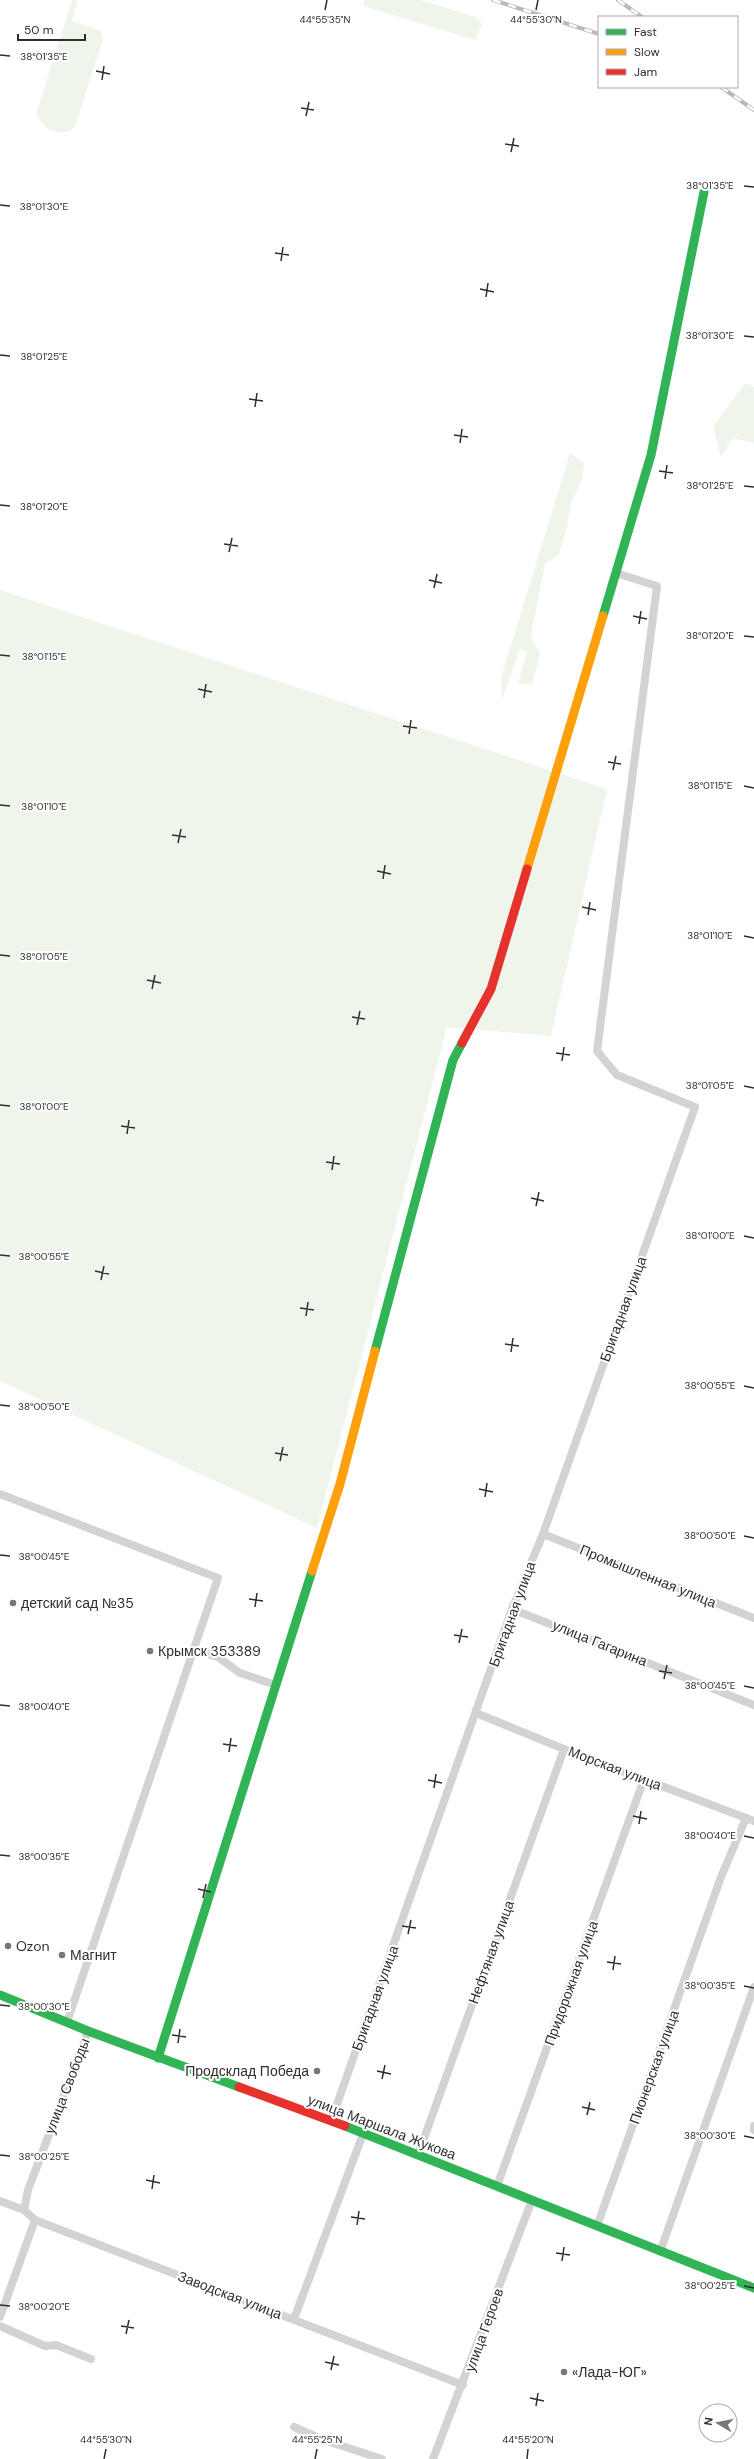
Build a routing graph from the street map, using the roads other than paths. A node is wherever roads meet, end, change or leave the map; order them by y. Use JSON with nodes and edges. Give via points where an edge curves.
{"nodes":[{"id":1,"x":704,"y":192,"type":"dead end"},
{"id":2,"x":616,"y":573,"type":"junction"},
{"id":3,"x":0,"y":1494,"type":"edge"},
{"id":4,"x":543,"y":1534,"type":"junction"},
{"id":5,"x":512,"y":1609,"type":"junction"},
{"id":6,"x":754,"y":1618,"type":"edge"},
{"id":7,"x":194,"y":1650,"type":"junction"},
{"id":8,"x":276,"y":1685,"type":"junction"},
{"id":9,"x":754,"y":1705,"type":"edge"},
{"id":10,"x":476,"y":1713,"type":"junction"},
{"id":11,"x":564,"y":1749,"type":"junction"},
{"id":12,"x":644,"y":1779,"type":"junction"},
{"id":13,"x":746,"y":1818,"type":"junction"},
{"id":14,"x":754,"y":1821,"type":"edge"},
{"id":15,"x":754,"y":1987,"type":"edge"},
{"id":16,"x":0,"y":1994,"type":"edge"},
{"id":17,"x":67,"y":2022,"type":"junction"},
{"id":18,"x":88,"y":2031,"type":"junction"},
{"id":19,"x":158,"y":2058,"type":"junction"},
{"id":20,"x":331,"y":2121,"type":"junction"},
{"id":21,"x":363,"y":2134,"type":"junction"},
{"id":22,"x":418,"y":2155,"type":"junction"},
{"id":23,"x":497,"y":2186,"type":"junction"},
{"id":24,"x":532,"y":2200,"type":"junction"},
{"id":25,"x":0,"y":2201,"type":"edge"},
{"id":26,"x":24,"y":2210,"type":"junction"},
{"id":27,"x":35,"y":2220,"type":"junction"},
{"id":28,"x":597,"y":2226,"type":"junction"},
{"id":29,"x":660,"y":2252,"type":"junction"},
{"id":30,"x":754,"y":2288,"type":"edge"},
{"id":31,"x":0,"y":2317,"type":"edge"},
{"id":32,"x":294,"y":2319,"type":"junction"},
{"id":33,"x":0,"y":2326,"type":"edge"},
{"id":34,"x":91,"y":2358,"type":"dead end"},
{"id":35,"x":463,"y":2385,"type":"junction"},
{"id":36,"x":294,"y":2427,"type":"dead end"},
{"id":37,"x":382,"y":2459,"type":"edge"},
{"id":38,"x":433,"y":2459,"type":"edge"}],
"edges":[{"from":1,"to":2,"type":"street","via":[[651,455]]},
{"from":2,"to":4,"type":"street","name":"Бригадная улица","via":[[657,586],[597,1051],[617,1075],[695,1107]]},
{"from":2,"to":8,"type":"street","via":[[491,990],[453,1060],[340,1484]]},
{"from":3,"to":7,"type":"street","via":[[218,1578]]},
{"from":4,"to":5,"type":"street","name":"Бригадная улица"},
{"from":4,"to":6,"type":"street","name":"Промышленная улица"},
{"from":5,"to":9,"type":"street","name":"улица Гагарина"},
{"from":5,"to":10,"type":"street","name":"Бригадная улица"},
{"from":7,"to":8,"type":"street","via":[[218,1656],[240,1674]]},
{"from":7,"to":17,"type":"street"},
{"from":8,"to":19,"type":"street"},
{"from":10,"to":11,"type":"street","name":"Морская улица"},
{"from":10,"to":20,"type":"street","name":"Бригадная улица"},
{"from":11,"to":12,"type":"street","name":"Морская улица"},
{"from":11,"to":22,"type":"street","name":"Нефтяная улица"},
{"from":12,"to":13,"type":"street","name":"Морская улица"},
{"from":12,"to":23,"type":"street","name":"Придорожная улица"},
{"from":13,"to":14,"type":"street","name":"Морская улица"},
{"from":13,"to":28,"type":"street","name":"Пионерская улица","via":[[721,1877]]},
{"from":15,"to":29,"type":"street"},
{"from":16,"to":17,"type":"street","name":"улица Маршала Жукова"},
{"from":17,"to":18,"type":"street","name":"улица Маршала Жукова"},
{"from":18,"to":19,"type":"street","name":"улица Маршала Жукова"},
{"from":18,"to":26,"type":"street","name":"улица Свободы","via":[[28,2190]]},
{"from":19,"to":20,"type":"street","name":"улица Маршала Жукова"},
{"from":20,"to":21,"type":"street","name":"улица Маршала Жукова"},
{"from":21,"to":22,"type":"street","name":"улица Маршала Жукова"},
{"from":21,"to":32,"type":"street"},
{"from":22,"to":23,"type":"street","name":"улица Маршала Жукова"},
{"from":23,"to":24,"type":"street","name":"улица Маршала Жукова"},
{"from":24,"to":28,"type":"street","name":"улица Маршала Жукова"},
{"from":24,"to":35,"type":"street","name":"улица Героев"},
{"from":25,"to":26,"type":"street","name":"Заводская улица"},
{"from":26,"to":27,"type":"street","name":"Заводская улица"},
{"from":27,"to":31,"type":"street"},
{"from":27,"to":32,"type":"street","name":"Заводская улица"},
{"from":28,"to":29,"type":"street","name":"улица Маршала Жукова"},
{"from":29,"to":30,"type":"street","name":"улица Маршала Жукова"},
{"from":32,"to":35,"type":"street","name":"Заводская улица"},
{"from":33,"to":34,"type":"street","via":[[45,2346],[56,2345]]},
{"from":35,"to":38,"type":"street","name":"улица Героев"},
{"from":36,"to":37,"type":"street","via":[[321,2439]]}]}
